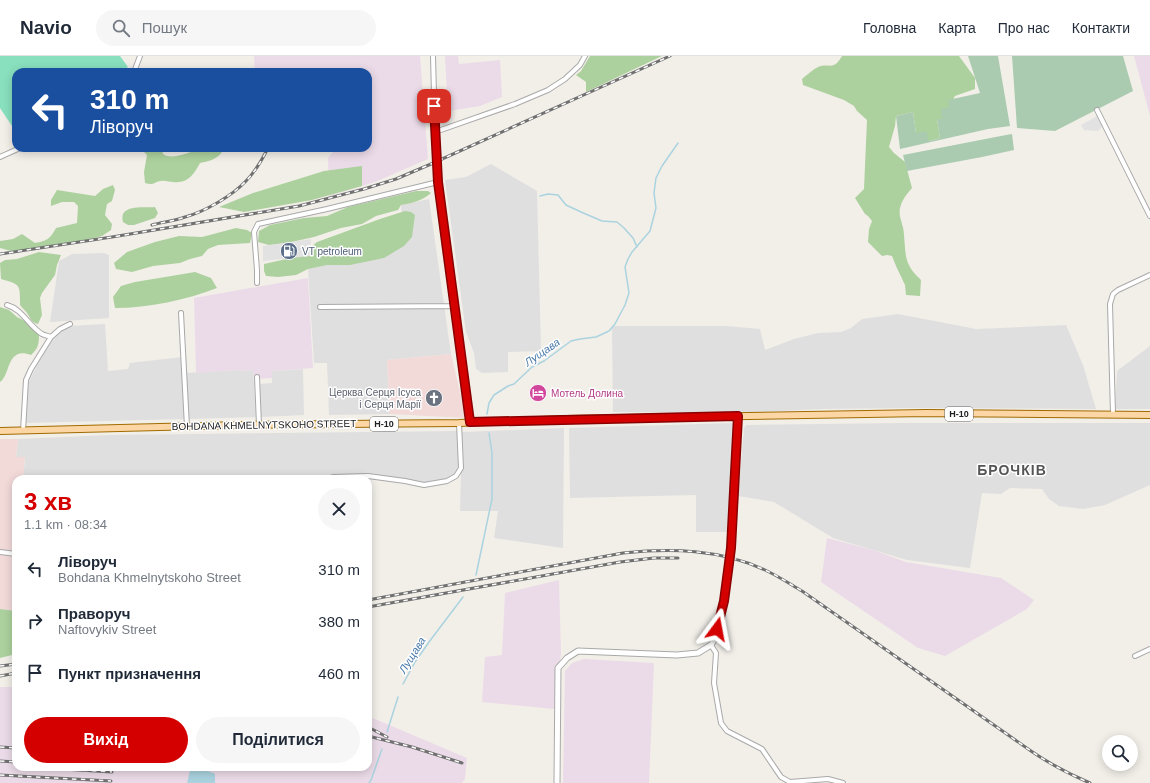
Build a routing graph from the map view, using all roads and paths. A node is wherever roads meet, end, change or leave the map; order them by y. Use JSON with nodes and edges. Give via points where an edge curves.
{"nodes":[{"id":1,"x":140,"y":56,"type":"edge"},
{"id":2,"x":433,"y":56,"type":"edge"},
{"id":3,"x":585,"y":56,"type":"edge"},
{"id":4,"x":136,"y":68,"type":"edge"},
{"id":5,"x":1098,"y":110,"type":"dead end"},
{"id":6,"x":435,"y":132,"type":"junction"},
{"id":7,"x":12,"y":152,"type":"edge"},
{"id":8,"x":0,"y":157,"type":"edge"},
{"id":9,"x":438,"y":182,"type":"junction"},
{"id":10,"x":1150,"y":216,"type":"edge"},
{"id":11,"x":1150,"y":275,"type":"edge"},
{"id":12,"x":257,"y":283,"type":"dead end"},
{"id":13,"x":7,"y":305,"type":"dead end"},
{"id":14,"x":455,"y":306,"type":"junction"},
{"id":15,"x":320,"y":307,"type":"dead end"},
{"id":16,"x":181,"y":314,"type":"dead end"},
{"id":17,"x":70,"y":324,"type":"dead end"},
{"id":18,"x":51,"y":337,"type":"junction"},
{"id":19,"x":257,"y":377,"type":"dead end"},
{"id":20,"x":1113,"y":414,"type":"junction"},
{"id":21,"x":1150,"y":415,"type":"edge"},
{"id":22,"x":738,"y":416,"type":"junction"},
{"id":23,"x":470,"y":422,"type":"junction"},
{"id":24,"x":459,"y":423,"type":"junction"},
{"id":25,"x":260,"y":425,"type":"junction"},
{"id":26,"x":187,"y":427,"type":"junction"},
{"id":27,"x":0,"y":431,"type":"edge"},
{"id":28,"x":23,"y":431,"type":"junction"},
{"id":29,"x":372,"y":477,"type":"edge"},
{"id":30,"x":0,"y":552,"type":"edge"},
{"id":31,"x":12,"y":554,"type":"edge"},
{"id":32,"x":711,"y":645,"type":"junction"},
{"id":33,"x":1150,"y":649,"type":"edge"},
{"id":34,"x":1135,"y":656,"type":"dead end"},
{"id":35,"x":557,"y":783,"type":"edge"},
{"id":36,"x":843,"y":783,"type":"edge"}],
"edges":[{"from":1,"to":4,"type":"street"},
{"from":2,"to":6,"type":"street"},
{"from":3,"to":6,"type":"street","via":[[580,65],[565,79],[548,90]]},
{"from":5,"to":10,"type":"street"},
{"from":6,"to":9,"type":"street"},
{"from":7,"to":8,"type":"street"},
{"from":9,"to":12,"type":"street","via":[[258,224],[254,232]]},
{"from":9,"to":14,"type":"street"},
{"from":11,"to":20,"type":"street","via":[[1118,290],[1113,294],[1110,304]]},
{"from":13,"to":18,"type":"street","via":[[13,307],[42,334]]},
{"from":14,"to":15,"type":"street"},
{"from":14,"to":23,"type":"street"},
{"from":16,"to":26,"type":"street"},
{"from":17,"to":18,"type":"street"},
{"from":18,"to":28,"type":"street","via":[[26,380]]},
{"from":19,"to":25,"type":"street"},
{"from":20,"to":21,"type":"main road","number":"Н-10"},
{"from":20,"to":22,"type":"main road","name":"BOHDANA KHMELNYTSKOHO STREET","number":"Н-10"},
{"from":22,"to":23,"type":"main road","name":"BOHDANA KHMELNYTSKOHO STREET","number":"Н-10"},
{"from":22,"to":32,"type":"street","bridge":true,"via":[[731,548],[724,601],[716,637]]},
{"from":23,"to":24,"type":"main road","name":"BOHDANA KHMELNYTSKOHO STREET","number":"Н-10"},
{"from":24,"to":25,"type":"main road","name":"BOHDANA KHMELNYTSKOHO STREET","number":"Н-10"},
{"from":24,"to":29,"type":"street","via":[[461,468],[456,476],[447,481],[424,485]]},
{"from":25,"to":26,"type":"main road","name":"BOHDANA KHMELNYTSKOHO STREET","number":"Н-10"},
{"from":26,"to":28,"type":"main road","name":"BOHDANA KHMELNYTSKOHO STREET","number":"Н-10"},
{"from":27,"to":28,"type":"main road","name":"BOHDANA KHMELNYTSKOHO STREET","number":"Н-10"},
{"from":30,"to":31,"type":"street"},
{"from":32,"to":35,"type":"street","via":[[698,653],[677,655],[578,651],[567,658],[558,668]]},
{"from":32,"to":36,"type":"street","via":[[716,653],[714,683],[721,722],[727,731],[762,749],[781,777],[790,782],[828,779]]},
{"from":33,"to":34,"type":"street"}]}
